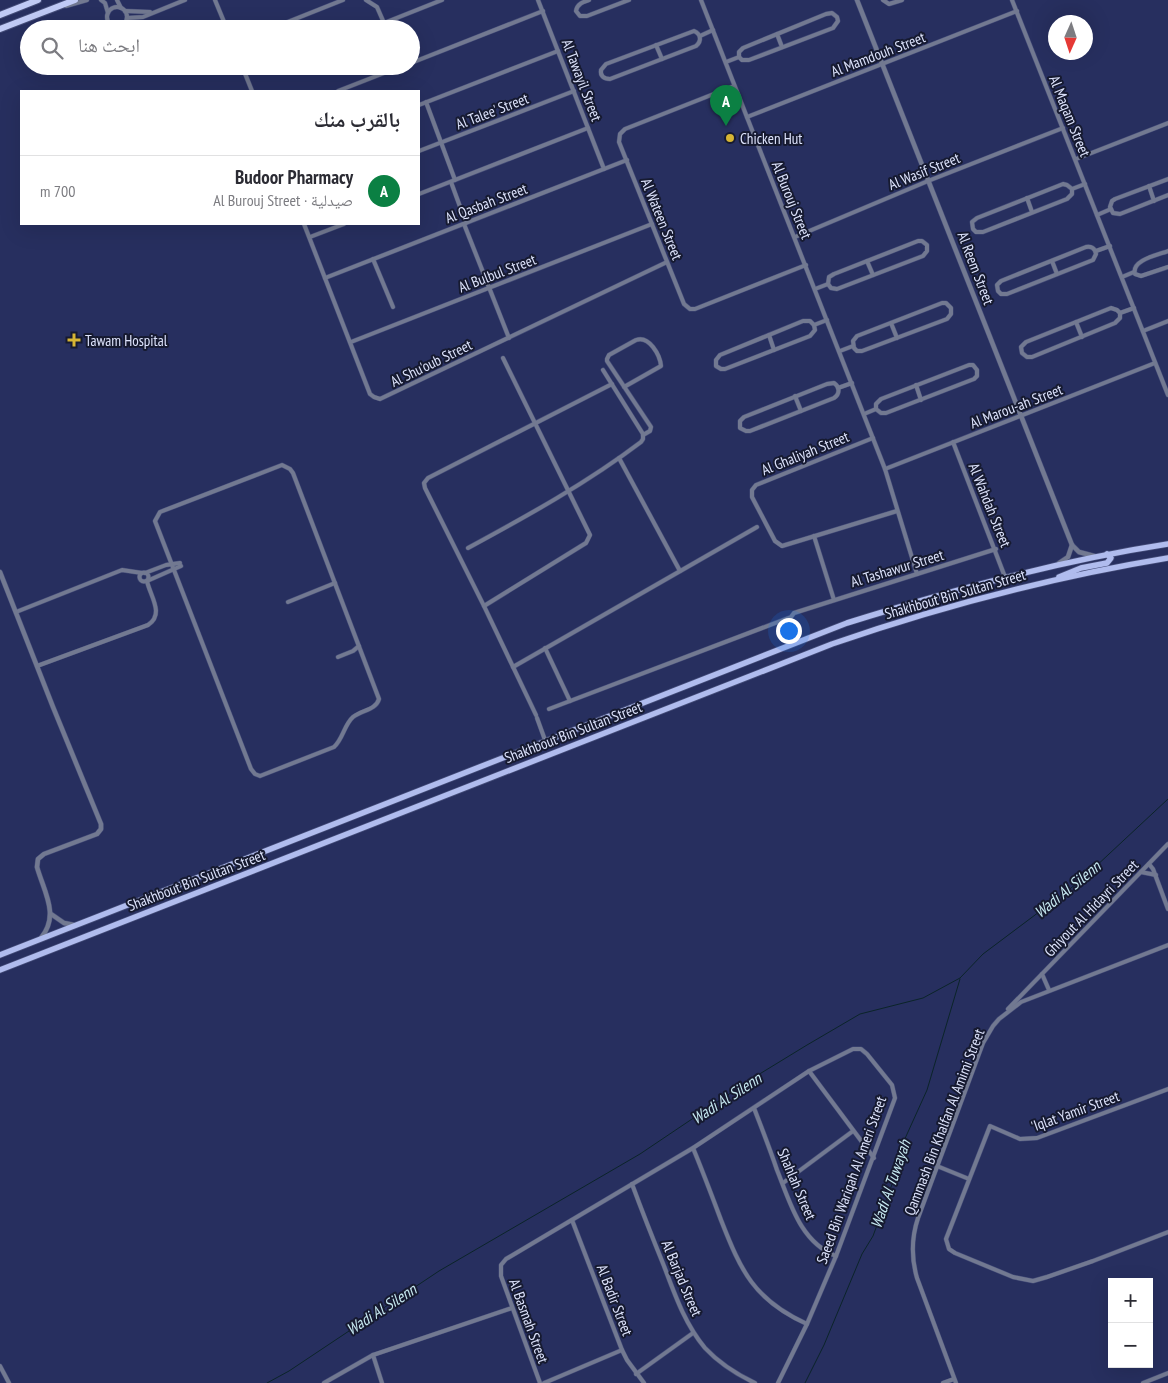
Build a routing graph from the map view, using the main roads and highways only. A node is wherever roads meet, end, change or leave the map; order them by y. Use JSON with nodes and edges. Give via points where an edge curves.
{"nodes":[{"id":1,"x":38,"y":0,"type":"edge"},
{"id":2,"x":75,"y":0,"type":"edge"},
{"id":3,"x":0,"y":15,"type":"edge"},
{"id":4,"x":24,"y":20,"type":"edge"},
{"id":5,"x":20,"y":21,"type":"edge"},
{"id":6,"x":0,"y":29,"type":"edge"},
{"id":7,"x":1168,"y":544,"type":"edge"},
{"id":8,"x":1104,"y":554,"type":"junction"},
{"id":9,"x":1168,"y":558,"type":"edge"},
{"id":10,"x":1053,"y":580,"type":"junction"},
{"id":11,"x":0,"y":955,"type":"edge"},
{"id":12,"x":0,"y":970,"type":"edge"}],
"edges":[{"from":1,"to":3,"type":"highway"},
{"from":2,"to":4,"type":"highway"},
{"from":5,"to":6,"type":"highway"},
{"from":7,"to":8,"type":"main road","name":"Shakhbout Bin Sultan Street"},
{"from":8,"to":10,"type":"main road","via":[[1111,558],[1109,562],[1074,570]]},
{"from":8,"to":11,"type":"main road","name":"Shakhbout Bin Sultan Street","via":[[1005,576],[847,623]]},
{"from":9,"to":10,"type":"main road","name":"Shakhbout Bin Sultan Street"},
{"from":10,"to":12,"type":"main road","name":"Shakhbout Bin Sultan Street","via":[[933,611],[823,648]]}]}
